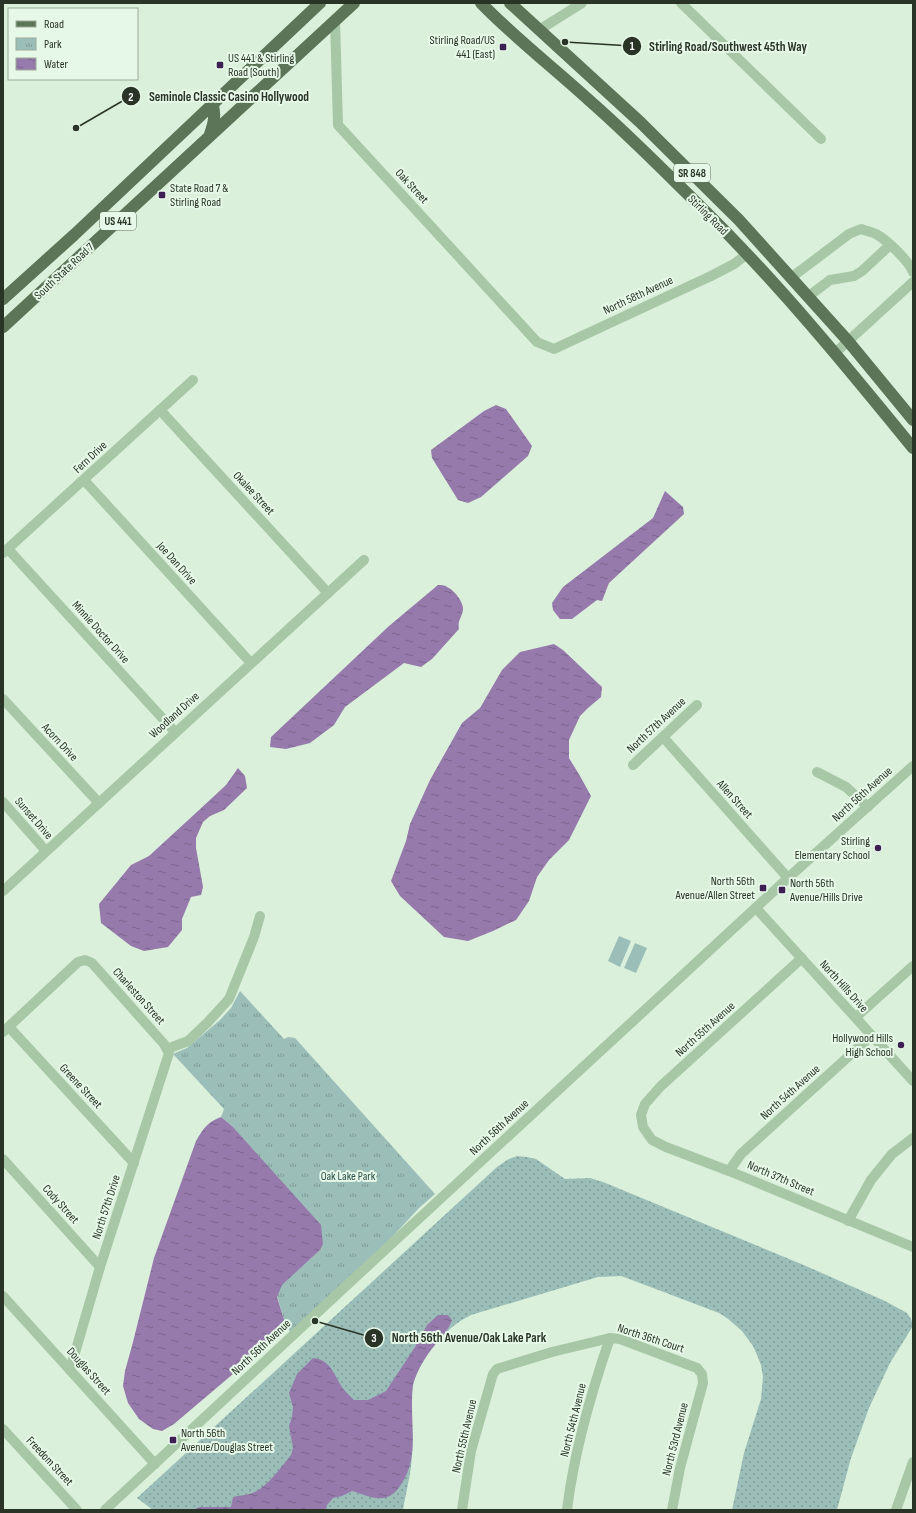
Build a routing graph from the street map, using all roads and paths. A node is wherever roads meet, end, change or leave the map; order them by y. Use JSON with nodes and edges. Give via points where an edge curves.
{"nodes":[{"id":1,"x":320,"y":3,"type":"edge"},
{"id":2,"x":354,"y":3,"type":"edge"},
{"id":3,"x":481,"y":3,"type":"edge"},
{"id":4,"x":510,"y":3,"type":"edge"},
{"id":5,"x":582,"y":3,"type":"edge"},
{"id":6,"x":681,"y":3,"type":"edge"},
{"id":7,"x":335,"y":20,"type":"junction"},
{"id":8,"x":539,"y":30,"type":"junction"},
{"id":9,"x":582,"y":93,"type":"junction"},
{"id":10,"x":612,"y":96,"type":"junction"},
{"id":11,"x":212,"y":103,"type":"junction"},
{"id":12,"x":210,"y":135,"type":"junction"},
{"id":13,"x":821,"y":139,"type":"dead end"},
{"id":14,"x":74,"y":235,"type":"junction"},
{"id":15,"x":890,"y":245,"type":"junction"},
{"id":16,"x":747,"y":254,"type":"junction"},
{"id":17,"x":76,"y":260,"type":"junction"},
{"id":18,"x":913,"y":272,"type":"edge"},
{"id":19,"x":792,"y":277,"type":"junction"},
{"id":20,"x":913,"y":282,"type":"edge"},
{"id":21,"x":809,"y":296,"type":"junction"},
{"id":22,"x":3,"y":299,"type":"edge"},
{"id":23,"x":3,"y":326,"type":"edge"},
{"id":24,"x":848,"y":341,"type":"junction"},
{"id":25,"x":537,"y":342,"type":"joint"},
{"id":26,"x":835,"y":353,"type":"junction"},
{"id":27,"x":194,"y":380,"type":"dead end"},
{"id":28,"x":160,"y":410,"type":"junction"},
{"id":29,"x":913,"y":420,"type":"edge"},
{"id":30,"x":913,"y":448,"type":"edge"},
{"id":31,"x":84,"y":480,"type":"junction"},
{"id":32,"x":6,"y":551,"type":"edge"},
{"id":33,"x":364,"y":560,"type":"dead end"},
{"id":34,"x":328,"y":592,"type":"junction"},
{"id":35,"x":251,"y":663,"type":"junction"},
{"id":36,"x":3,"y":698,"type":"edge"},
{"id":37,"x":697,"y":705,"type":"dead end"},
{"id":38,"x":175,"y":732,"type":"junction"},
{"id":39,"x":663,"y":737,"type":"junction"},
{"id":40,"x":633,"y":765,"type":"dead end"},
{"id":41,"x":913,"y":766,"type":"edge"},
{"id":42,"x":817,"y":772,"type":"dead end"},
{"id":43,"x":3,"y":802,"type":"edge"},
{"id":44,"x":99,"y":803,"type":"junction"},
{"id":45,"x":868,"y":807,"type":"junction"},
{"id":46,"x":46,"y":851,"type":"junction"},
{"id":47,"x":788,"y":878,"type":"junction"},
{"id":48,"x":3,"y":890,"type":"edge"},
{"id":49,"x":756,"y":908,"type":"junction"},
{"id":50,"x":260,"y":916,"type":"dead end"},
{"id":51,"x":802,"y":958,"type":"junction"},
{"id":52,"x":913,"y":966,"type":"edge"},
{"id":53,"x":856,"y":1018,"type":"junction"},
{"id":54,"x":6,"y":1030,"type":"edge"},
{"id":55,"x":871,"y":1036,"type":"junction"},
{"id":56,"x":168,"y":1051,"type":"junction"},
{"id":57,"x":913,"y":1081,"type":"edge"},
{"id":58,"x":643,"y":1128,"type":"joint"},
{"id":59,"x":913,"y":1138,"type":"edge"},
{"id":60,"x":3,"y":1159,"type":"edge"},
{"id":61,"x":134,"y":1163,"type":"junction"},
{"id":62,"x":729,"y":1171,"type":"junction"},
{"id":63,"x":848,"y":1221,"type":"junction"},
{"id":64,"x":913,"y":1247,"type":"edge"},
{"id":65,"x":100,"y":1267,"type":"junction"},
{"id":66,"x":3,"y":1296,"type":"edge"},
{"id":67,"x":610,"y":1338,"type":"junction"},
{"id":68,"x":497,"y":1369,"type":"joint"},
{"id":69,"x":70,"y":1370,"type":"junction"},
{"id":70,"x":702,"y":1374,"type":"joint"},
{"id":71,"x":3,"y":1429,"type":"edge"},
{"id":72,"x":913,"y":1462,"type":"edge"},
{"id":73,"x":156,"y":1464,"type":"junction"},
{"id":74,"x":77,"y":1510,"type":"edge"},
{"id":75,"x":105,"y":1510,"type":"edge"},
{"id":76,"x":462,"y":1510,"type":"edge"},
{"id":77,"x":567,"y":1510,"type":"edge"},
{"id":78,"x":672,"y":1510,"type":"edge"},
{"id":79,"x":896,"y":1510,"type":"edge"}],
"edges":[{"from":1,"to":11,"type":"main road","name":"South State Road 7","number":"US 441"},
{"from":2,"to":7,"type":"main road","name":"South State Road 7","number":"US 441"},
{"from":3,"to":9,"type":"main road","name":"Stirling Road","number":"SR 848"},
{"from":4,"to":8,"type":"main road","name":"Stirling Road","number":"SR 848"},
{"from":5,"to":8,"type":"street"},
{"from":6,"to":13,"type":"street"},
{"from":7,"to":12,"type":"main road","name":"South State Road 7","number":"US 441"},
{"from":7,"to":25,"type":"street","name":"Oak Street","via":[[338,125]]},
{"from":8,"to":10,"type":"main road","name":"Stirling Road","number":"SR 848"},
{"from":9,"to":10,"type":"main road","via":[[592,89]]},
{"from":9,"to":16,"type":"main road","name":"Stirling Road","number":"SR 848"},
{"from":10,"to":19,"type":"main road","name":"Stirling Road","number":"SR 848","via":[[739,220]]},
{"from":11,"to":12,"type":"main road","via":[[215,120]]},
{"from":11,"to":14,"type":"main road","name":"South State Road 7","number":"US 441"},
{"from":12,"to":17,"type":"main road","name":"South State Road 7","number":"US 441"},
{"from":14,"to":17,"type":"main road","via":[[80,240]]},
{"from":14,"to":22,"type":"main road","name":"South State Road 7","number":"US 441"},
{"from":15,"to":18,"type":"street"},
{"from":15,"to":19,"type":"street","via":[[877,235],[861,229],[849,234]]},
{"from":15,"to":21,"type":"street","via":[[862,271],[854,276],[830,280]]},
{"from":16,"to":25,"type":"street","name":"North 58th Avenue","via":[[715,274],[554,349]]},
{"from":16,"to":26,"type":"main road","name":"Stirling Road","number":"SR 848"},
{"from":17,"to":23,"type":"main road","name":"South State Road 7","number":"US 441"},
{"from":19,"to":21,"type":"main road","name":"Stirling Road","number":"SR 848"},
{"from":20,"to":24,"type":"street"},
{"from":21,"to":24,"type":"main road","name":"Stirling Road","number":"SR 848"},
{"from":24,"to":26,"type":"street"},
{"from":24,"to":29,"type":"main road","name":"Stirling Road","number":"SR 848"},
{"from":26,"to":30,"type":"main road","name":"Stirling Road","number":"SR 848"},
{"from":27,"to":28,"type":"street","name":"Fern Drive"},
{"from":28,"to":31,"type":"street","name":"Fern Drive"},
{"from":28,"to":34,"type":"street","name":"Okalee Street"},
{"from":31,"to":32,"type":"street","name":"Fern Drive"},
{"from":31,"to":35,"type":"street","name":"Joe Dan Drive"},
{"from":32,"to":38,"type":"street","name":"Minnie Doctor Drive"},
{"from":33,"to":34,"type":"street","name":"Woodland Drive"},
{"from":34,"to":35,"type":"street","name":"Woodland Drive"},
{"from":35,"to":38,"type":"street","name":"Woodland Drive"},
{"from":36,"to":44,"type":"street","name":"Acorn Drive"},
{"from":37,"to":39,"type":"street","name":"North 57th Avenue"},
{"from":38,"to":44,"type":"street","name":"Woodland Drive"},
{"from":39,"to":40,"type":"street","name":"North 57th Avenue"},
{"from":39,"to":47,"type":"street","name":"Allen Street"},
{"from":41,"to":45,"type":"street","name":"North 56th Avenue"},
{"from":42,"to":45,"type":"street","via":[[846,787]]},
{"from":43,"to":46,"type":"street","name":"Sunset Drive"},
{"from":44,"to":46,"type":"street","name":"Woodland Drive"},
{"from":45,"to":47,"type":"street","name":"North 56th Avenue"},
{"from":46,"to":48,"type":"street","name":"Woodland Drive"},
{"from":47,"to":49,"type":"street","name":"North 56th Avenue"},
{"from":49,"to":51,"type":"street","name":"North Hills Drive"},
{"from":49,"to":73,"type":"street","name":"North 56th Avenue"},
{"from":50,"to":56,"type":"street","via":[[229,999],[188,1041]]},
{"from":51,"to":53,"type":"street","name":"North Hills Drive"},
{"from":51,"to":58,"type":"street","name":"North 55th Avenue","via":[[661,1086],[645,1104],[641,1115]]},
{"from":52,"to":53,"type":"street"},
{"from":53,"to":55,"type":"street","name":"North Hills Drive"},
{"from":54,"to":56,"type":"street","name":"Charleston Street","via":[[78,962],[85,960],[92,964]]},
{"from":54,"to":61,"type":"street","name":"Greene Street"},
{"from":55,"to":57,"type":"street","name":"North Hills Drive"},
{"from":55,"to":62,"type":"street","name":"North 54th Avenue","via":[[742,1154]]},
{"from":56,"to":61,"type":"street","name":"North 57th Drive"},
{"from":58,"to":62,"type":"street","name":"North 37th Street","via":[[652,1140],[666,1147]]},
{"from":59,"to":63,"type":"street","via":[[892,1154],[871,1180]]},
{"from":60,"to":65,"type":"street","name":"Cody Street"},
{"from":61,"to":65,"type":"street","name":"North 57th Drive"},
{"from":62,"to":63,"type":"street","name":"North 37th Street"},
{"from":63,"to":64,"type":"street","name":"North 37th Street"},
{"from":65,"to":69,"type":"street","name":"North 57th Drive"},
{"from":66,"to":69,"type":"street","name":"Douglas Street"},
{"from":67,"to":68,"type":"street","name":"North 36th Court"},
{"from":67,"to":70,"type":"street","name":"North 36th Court","via":[[620,1339],[697,1368]]},
{"from":67,"to":77,"type":"street","name":"North 54th Avenue","via":[[586,1418]]},
{"from":68,"to":76,"type":"street","name":"North 55th Avenue","via":[[493,1374],[471,1451]]},
{"from":69,"to":73,"type":"street","name":"Douglas Street"},
{"from":70,"to":78,"type":"street","name":"North 53rd Avenue","via":[[703,1383],[680,1468]]},
{"from":71,"to":74,"type":"street","name":"Freedom Street"},
{"from":72,"to":79,"type":"street"},
{"from":73,"to":75,"type":"street","name":"North 56th Avenue"}]}
